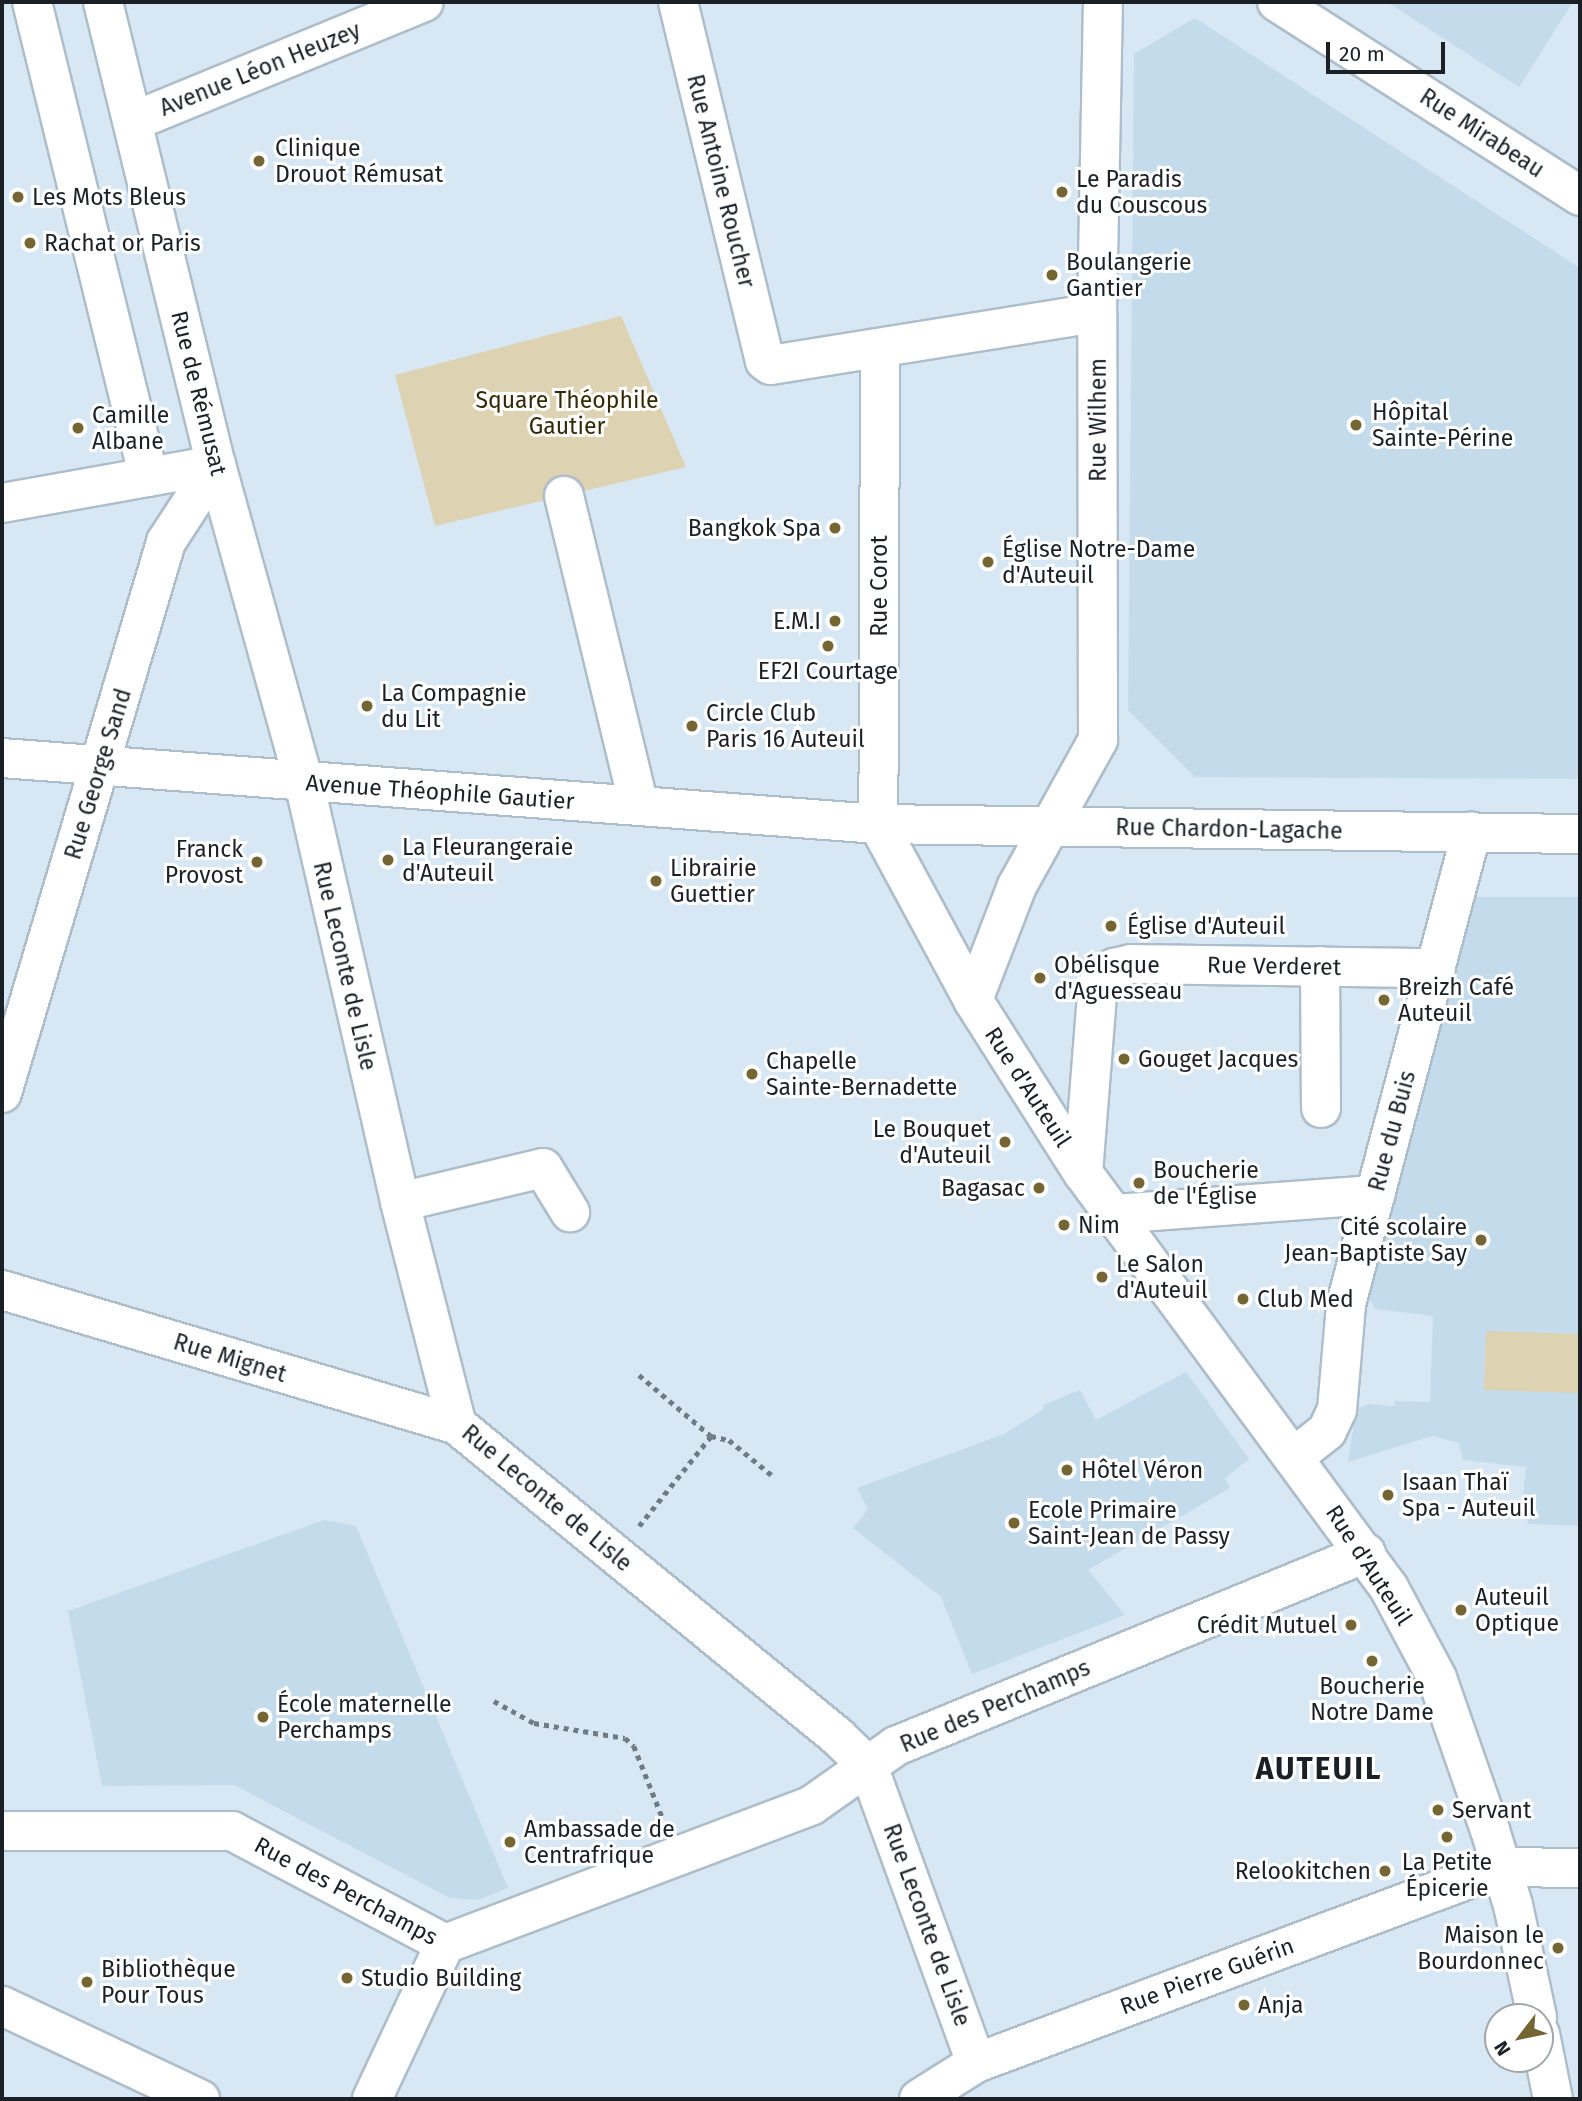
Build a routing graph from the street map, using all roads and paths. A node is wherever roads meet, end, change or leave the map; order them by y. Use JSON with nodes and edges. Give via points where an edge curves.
{"nodes":[{"id":1,"x":32,"y":2,"type":"edge"},
{"id":2,"x":103,"y":2,"type":"edge"},
{"id":3,"x":424,"y":2,"type":"edge"},
{"id":4,"x":678,"y":2,"type":"edge"},
{"id":5,"x":1103,"y":2,"type":"edge"},
{"id":6,"x":1277,"y":2,"type":"edge"},
{"id":7,"x":134,"y":121,"type":"junction"},
{"id":8,"x":1580,"y":196,"type":"edge"},
{"id":9,"x":1097,"y":313,"type":"junction"},
{"id":10,"x":880,"y":348,"type":"junction"},
{"id":11,"x":216,"y":465,"type":"junction"},
{"id":12,"x":149,"y":477,"type":"junction"},
{"id":13,"x":564,"y":496,"type":"dead end"},
{"id":14,"x":2,"y":503,"type":"edge"},
{"id":15,"x":2,"y":758,"type":"edge"},
{"id":16,"x":101,"y":767,"type":"junction"},
{"id":17,"x":304,"y":782,"type":"junction"},
{"id":18,"x":639,"y":806,"type":"junction"},
{"id":19,"x":878,"y":824,"type":"junction"},
{"id":20,"x":1050,"y":826,"type":"junction"},
{"id":21,"x":1472,"y":832,"type":"junction"},
{"id":22,"x":1580,"y":834,"type":"edge"},
{"id":23,"x":1320,"y":966,"type":"junction"},
{"id":24,"x":1114,"y":968,"type":"joint"},
{"id":25,"x":1436,"y":968,"type":"junction"},
{"id":26,"x":973,"y":1000,"type":"junction"},
{"id":27,"x":2,"y":1093,"type":"edge"},
{"id":28,"x":1321,"y":1108,"type":"dead end"},
{"id":29,"x":1083,"y":1173,"type":"junction"},
{"id":30,"x":1375,"y":1195,"type":"junction"},
{"id":31,"x":400,"y":1202,"type":"junction"},
{"id":32,"x":570,"y":1212,"type":"dead end"},
{"id":33,"x":1114,"y":1214,"type":"junction"},
{"id":34,"x":2,"y":1290,"type":"edge"},
{"id":35,"x":639,"y":1375,"type":"dead end"},
{"id":36,"x":457,"y":1425,"type":"junction"},
{"id":37,"x":711,"y":1436,"type":"junction"},
{"id":38,"x":1294,"y":1457,"type":"junction"},
{"id":39,"x":774,"y":1477,"type":"dead end"},
{"id":40,"x":1366,"y":1553,"type":"junction"},
{"id":41,"x":615,"y":1557,"type":"junction"},
{"id":42,"x":494,"y":1701,"type":"dead end"},
{"id":43,"x":867,"y":1766,"type":"junction"},
{"id":44,"x":2,"y":1831,"type":"edge"},
{"id":45,"x":667,"y":1832,"type":"dead end"},
{"id":46,"x":1501,"y":1867,"type":"junction"},
{"id":47,"x":1580,"y":1868,"type":"edge"},
{"id":48,"x":445,"y":1944,"type":"junction"},
{"id":49,"x":1533,"y":2003,"type":"edge"},
{"id":50,"x":2,"y":2006,"type":"edge"},
{"id":51,"x":976,"y":2063,"type":"junction"},
{"id":52,"x":1548,"y":2073,"type":"edge"},
{"id":53,"x":200,"y":2099,"type":"edge"},
{"id":54,"x":372,"y":2099,"type":"edge"},
{"id":55,"x":921,"y":2099,"type":"edge"},
{"id":56,"x":1553,"y":2099,"type":"edge"}],
"edges":[{"from":1,"to":12,"type":"street"},
{"from":2,"to":7,"type":"street","name":"Rue de Rémusat"},
{"from":3,"to":7,"type":"street","name":"Avenue Léon Heuzey"},
{"from":4,"to":10,"type":"street","name":"Rue Antoine Roucher","via":[[765,361],[771,365]]},
{"from":5,"to":9,"type":"street","name":"Rue Wilhem"},
{"from":6,"to":8,"type":"street","name":"Rue Mirabeau"},
{"from":7,"to":11,"type":"street","name":"Rue de Rémusat"},
{"from":9,"to":10,"type":"street"},
{"from":9,"to":20,"type":"street","name":"Rue Wilhem","via":[[1098,740]]},
{"from":10,"to":19,"type":"street","name":"Rue Corot"},
{"from":11,"to":12,"type":"street"},
{"from":11,"to":16,"type":"street","name":"Rue George Sand","via":[[166,542]]},
{"from":11,"to":17,"type":"street","name":"Rue de Rémusat"},
{"from":12,"to":14,"type":"street"},
{"from":13,"to":18,"type":"street"},
{"from":15,"to":16,"type":"street","name":"Avenue Théophile Gautier"},
{"from":16,"to":17,"type":"street","name":"Avenue Théophile Gautier"},
{"from":16,"to":27,"type":"street","name":"Rue George Sand"},
{"from":17,"to":18,"type":"street","name":"Avenue Théophile Gautier"},
{"from":17,"to":31,"type":"street","name":"Rue Leconte de Lisle"},
{"from":18,"to":19,"type":"street","name":"Avenue Théophile Gautier"},
{"from":19,"to":20,"type":"street","name":"Rue Chardon-Lagache"},
{"from":19,"to":26,"type":"street","name":"Rue d'Auteuil"},
{"from":20,"to":21,"type":"street","name":"Rue Chardon-Lagache"},
{"from":20,"to":26,"type":"street","name":"Rue d'Auteuil","via":[[1017,886]]},
{"from":21,"to":22,"type":"street","name":"Rue Chardon-Lagache"},
{"from":21,"to":25,"type":"street","name":"Rue du Buis"},
{"from":23,"to":24,"type":"street","name":"Rue Verderet","via":[[1131,964]]},
{"from":23,"to":25,"type":"street","name":"Rue Verderet"},
{"from":23,"to":28,"type":"street"},
{"from":24,"to":29,"type":"street","name":"Rue d'Auteuil","via":[[1098,984]]},
{"from":25,"to":30,"type":"street","name":"Rue du Buis"},
{"from":26,"to":29,"type":"street","name":"Rue d'Auteuil"},
{"from":29,"to":33,"type":"street","name":"Rue d'Auteuil"},
{"from":30,"to":33,"type":"street"},
{"from":30,"to":38,"type":"street","name":"Rue du Buis","via":[[1346,1304],[1337,1410],[1327,1431]]},
{"from":31,"to":32,"type":"street","via":[[543,1168]]},
{"from":31,"to":36,"type":"street","name":"Rue Leconte de Lisle"},
{"from":33,"to":38,"type":"street","name":"Rue d'Auteuil"},
{"from":34,"to":36,"type":"street","name":"Rue Mignet"},
{"from":35,"to":37,"type":"path"},
{"from":36,"to":41,"type":"street","name":"Rue Leconte de Lisle"},
{"from":37,"to":39,"type":"path","via":[[729,1440]]},
{"from":37,"to":41,"type":"path"},
{"from":38,"to":40,"type":"street","name":"Rue d'Auteuil"},
{"from":40,"to":43,"type":"street","name":"Rue des Perchamps","via":[[896,1746]]},
{"from":40,"to":46,"type":"street","name":"Rue d'Auteuil","via":[[1437,1678]]},
{"from":41,"to":43,"type":"street","name":"Rue Leconte de Lisle","via":[[838,1737]]},
{"from":42,"to":45,"type":"path","via":[[534,1723],[625,1738],[634,1746]]},
{"from":43,"to":48,"type":"street","name":"Rue des Perchamps","via":[[813,1805]]},
{"from":43,"to":51,"type":"street","name":"Rue Leconte de Lisle"},
{"from":44,"to":48,"type":"street","name":"Rue des Perchamps","via":[[232,1831]]},
{"from":46,"to":47,"type":"street"},
{"from":46,"to":49,"type":"street","name":"Rue d'Auteuil"},
{"from":46,"to":51,"type":"street","name":"Rue Pierre Guérin"},
{"from":48,"to":54,"type":"street"},
{"from":50,"to":53,"type":"street"},
{"from":51,"to":55,"type":"street","name":"Rue Pierre Guérin"},
{"from":52,"to":56,"type":"street"}]}
